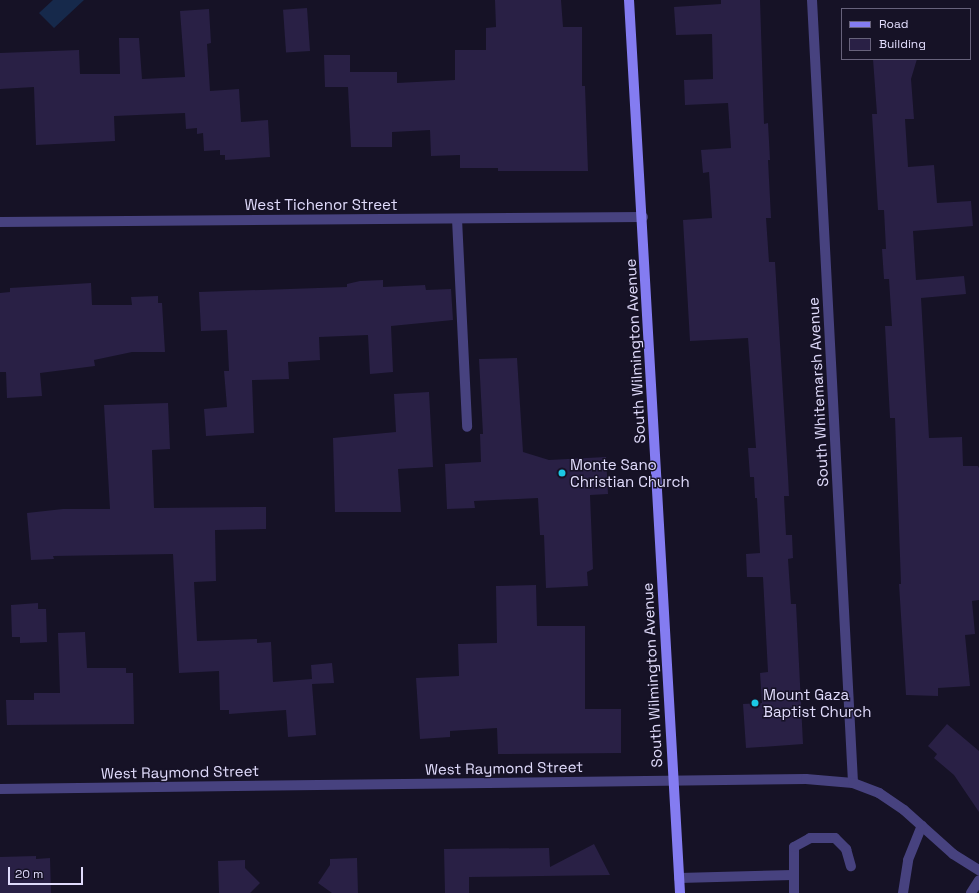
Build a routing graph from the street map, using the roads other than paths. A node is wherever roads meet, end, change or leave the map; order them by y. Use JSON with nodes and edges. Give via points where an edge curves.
{"nodes":[{"id":1,"x":629,"y":0,"type":"edge"},
{"id":2,"x":812,"y":0,"type":"edge"},
{"id":3,"x":643,"y":217,"type":"junction"},
{"id":4,"x":457,"y":219,"type":"junction"},
{"id":5,"x":0,"y":222,"type":"edge"},
{"id":6,"x":467,"y":427,"type":"dead end"},
{"id":7,"x":673,"y":782,"type":"junction"},
{"id":8,"x":854,"y":783,"type":"junction"},
{"id":9,"x":0,"y":789,"type":"edge"},
{"id":10,"x":922,"y":826,"type":"junction"},
{"id":11,"x":851,"y":866,"type":"dead end"},
{"id":12,"x":979,"y":870,"type":"edge"},
{"id":13,"x":793,"y":875,"type":"junction"},
{"id":14,"x":679,"y":878,"type":"junction"},
{"id":15,"x":979,"y":880,"type":"edge"},
{"id":16,"x":680,"y":893,"type":"edge"},
{"id":17,"x":794,"y":893,"type":"edge"},
{"id":18,"x":903,"y":893,"type":"edge"},
{"id":19,"x":971,"y":893,"type":"edge"}],
"edges":[{"from":1,"to":3,"type":"main road","name":"South Wilmington Avenue"},
{"from":2,"to":8,"type":"street","name":"South Whitemarsh Avenue"},
{"from":3,"to":4,"type":"street","name":"West Tichenor Street"},
{"from":3,"to":7,"type":"main road","name":"South Wilmington Avenue"},
{"from":4,"to":5,"type":"street","name":"West Tichenor Street"},
{"from":4,"to":6,"type":"street"},
{"from":7,"to":8,"type":"street","name":"West Raymond Street","via":[[806,779]]},
{"from":7,"to":9,"type":"street","name":"West Raymond Street"},
{"from":7,"to":14,"type":"main road","name":"South Wilmington Avenue"},
{"from":8,"to":10,"type":"street","name":"West Raymond Street","via":[[879,792]]},
{"from":10,"to":12,"type":"street","name":"West Raymond Street","via":[[953,854]]},
{"from":10,"to":18,"type":"street","via":[[908,860]]},
{"from":11,"to":13,"type":"street","via":[[846,849],[835,838],[810,838],[794,847]]},
{"from":13,"to":14,"type":"street"},
{"from":13,"to":17,"type":"street"},
{"from":14,"to":16,"type":"main road","name":"South Wilmington Avenue"},
{"from":15,"to":19,"type":"street"}]}
